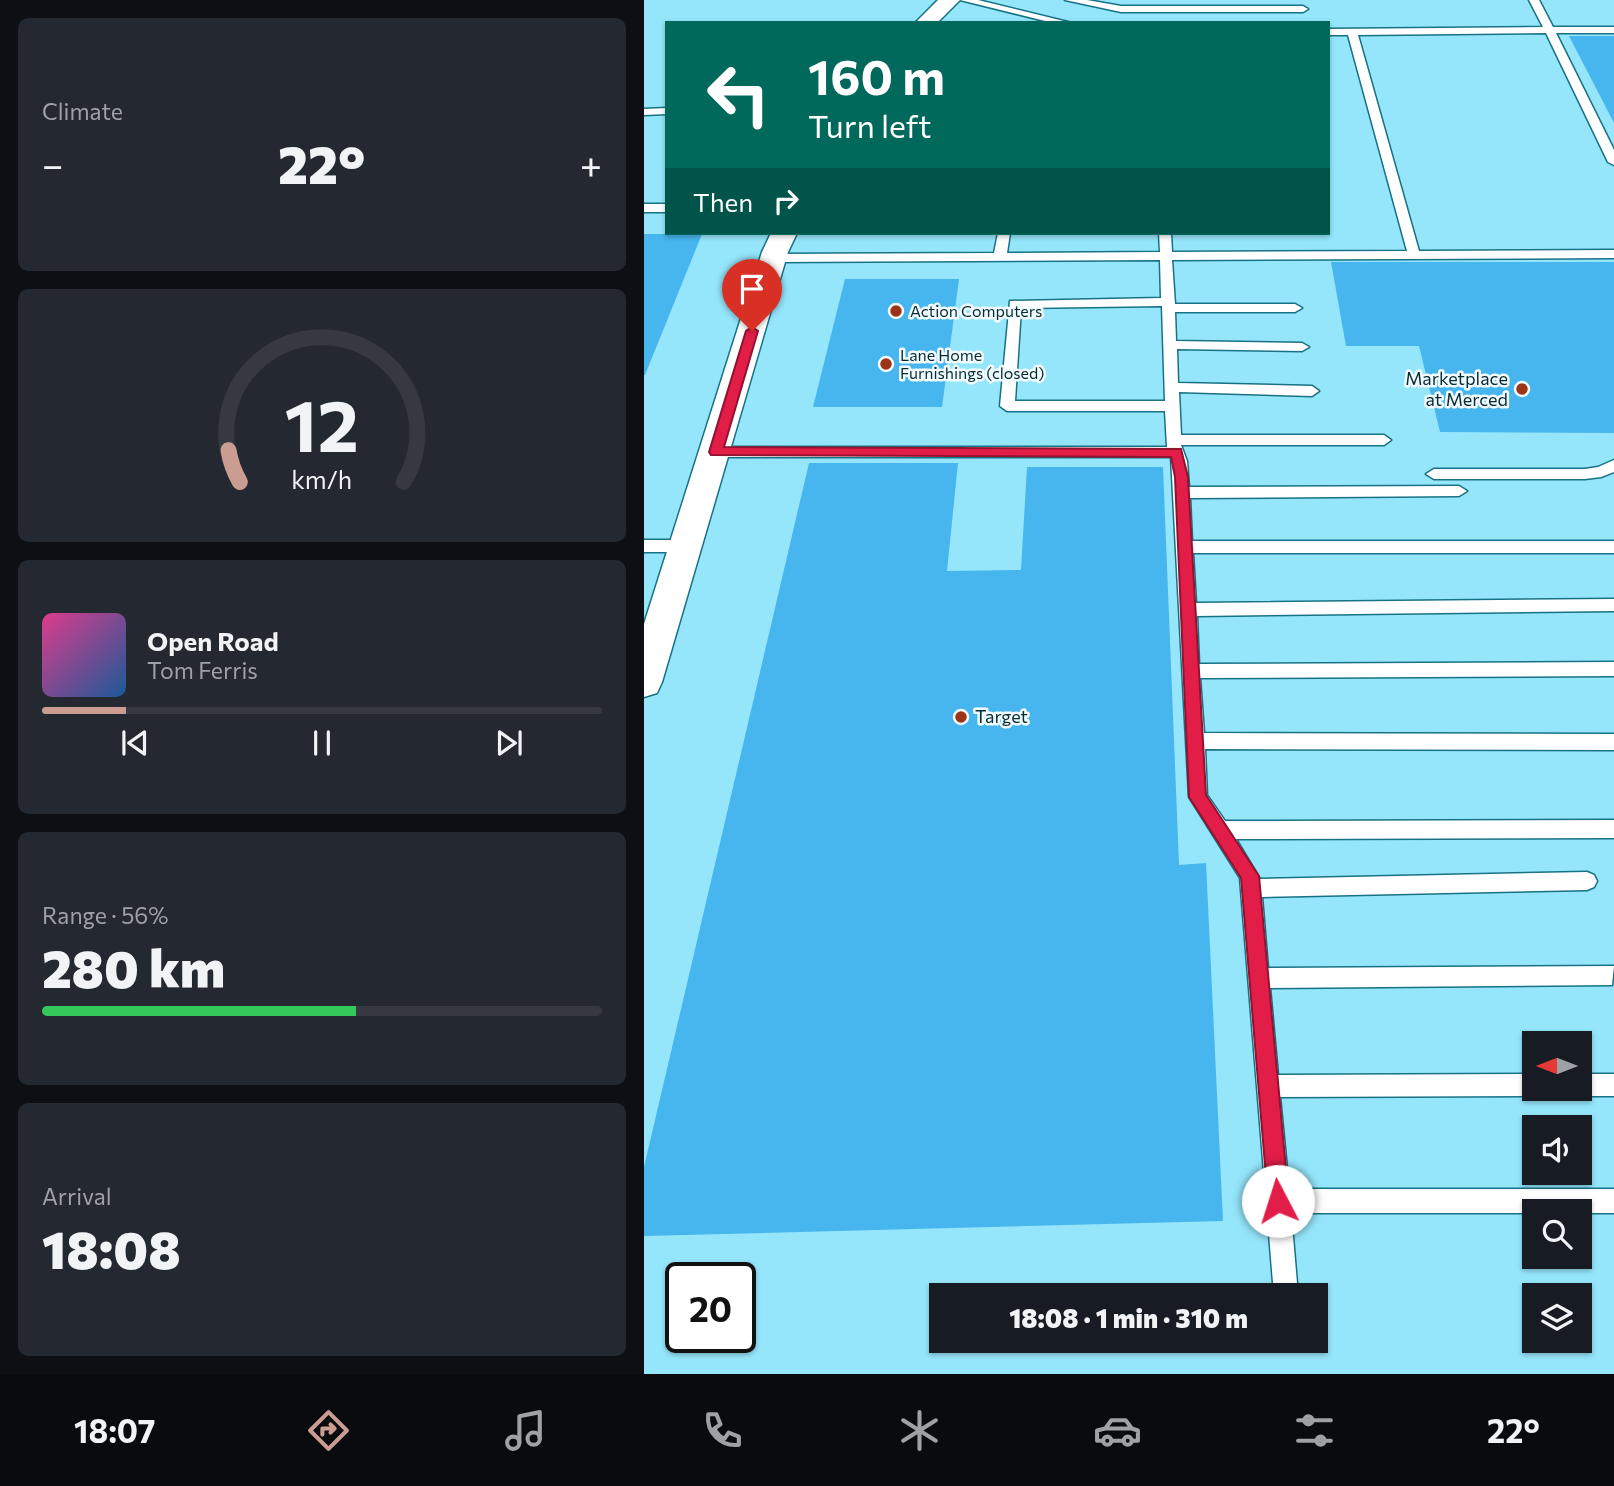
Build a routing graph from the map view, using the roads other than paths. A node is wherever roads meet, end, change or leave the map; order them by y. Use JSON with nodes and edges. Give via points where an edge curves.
{"nodes":[{"id":1,"x":950,"y":0,"type":"edge"},
{"id":2,"x":965,"y":0,"type":"edge"},
{"id":3,"x":1070,"y":0,"type":"edge"},
{"id":4,"x":1534,"y":0,"type":"edge"},
{"id":5,"x":1268,"y":4,"type":"edge"},
{"id":6,"x":1302,"y":4,"type":"edge"},
{"id":7,"x":927,"y":21,"type":"edge"},
{"id":8,"x":1058,"y":21,"type":"edge"},
{"id":9,"x":1549,"y":30,"type":"junction"},
{"id":10,"x":1614,"y":30,"type":"edge"},
{"id":11,"x":1330,"y":32,"type":"edge"},
{"id":12,"x":1352,"y":32,"type":"junction"},
{"id":13,"x":665,"y":111,"type":"edge"},
{"id":14,"x":644,"y":112,"type":"edge"},
{"id":15,"x":1614,"y":162,"type":"edge"},
{"id":16,"x":644,"y":208,"type":"edge"},
{"id":17,"x":665,"y":208,"type":"edge"},
{"id":18,"x":1004,"y":235,"type":"edge"},
{"id":19,"x":1165,"y":235,"type":"edge"},
{"id":20,"x":779,"y":245,"type":"edge"},
{"id":21,"x":1614,"y":254,"type":"edge"},
{"id":22,"x":1414,"y":255,"type":"junction"},
{"id":23,"x":1167,"y":256,"type":"junction"},
{"id":24,"x":1000,"y":257,"type":"junction"},
{"id":25,"x":1169,"y":305,"type":"junction"},
{"id":26,"x":1295,"y":308,"type":"dead end"},
{"id":27,"x":1170,"y":345,"type":"junction"},
{"id":28,"x":1302,"y":347,"type":"dead end"},
{"id":29,"x":1312,"y":391,"type":"dead end"},
{"id":30,"x":1172,"y":396,"type":"junction"},
{"id":31,"x":1384,"y":440,"type":"dead end"},
{"id":32,"x":1175,"y":446,"type":"junction"},
{"id":33,"x":715,"y":452,"type":"junction"},
{"id":34,"x":1614,"y":465,"type":"edge"},
{"id":35,"x":1434,"y":474,"type":"dead end"},
{"id":36,"x":1459,"y":491,"type":"dead end"},
{"id":37,"x":1182,"y":494,"type":"junction"},
{"id":38,"x":644,"y":546,"type":"edge"},
{"id":39,"x":687,"y":546,"type":"junction"},
{"id":40,"x":1185,"y":547,"type":"junction"},
{"id":41,"x":1614,"y":547,"type":"edge"},
{"id":42,"x":1614,"y":606,"type":"edge"},
{"id":43,"x":1188,"y":610,"type":"junction"},
{"id":44,"x":654,"y":619,"type":"edge"},
{"id":45,"x":1614,"y":669,"type":"edge"},
{"id":46,"x":1191,"y":671,"type":"junction"},
{"id":47,"x":644,"y":682,"type":"edge"},
{"id":48,"x":1195,"y":741,"type":"junction"},
{"id":49,"x":1614,"y":742,"type":"edge"},
{"id":50,"x":1614,"y":829,"type":"edge"},
{"id":51,"x":1219,"y":830,"type":"junction"},
{"id":52,"x":1587,"y":881,"type":"dead end"},
{"id":53,"x":1251,"y":888,"type":"junction"},
{"id":54,"x":1612,"y":975,"type":"edge"},
{"id":55,"x":1259,"y":978,"type":"junction"},
{"id":56,"x":1522,"y":1085,"type":"edge"},
{"id":57,"x":1592,"y":1085,"type":"edge"},
{"id":58,"x":1614,"y":1085,"type":"edge"},
{"id":59,"x":1268,"y":1086,"type":"junction"},
{"id":60,"x":1278,"y":1201,"type":"junction"},
{"id":61,"x":1614,"y":1201,"type":"edge"},
{"id":62,"x":1285,"y":1283,"type":"edge"}],
"edges":[{"from":1,"to":7,"type":"street"},
{"from":2,"to":8,"type":"lane"},
{"from":3,"to":5,"type":"lane","via":[[1121,9]]},
{"from":4,"to":9,"type":"lane"},
{"from":5,"to":6,"type":"lane"},
{"from":9,"to":10,"type":"lane"},
{"from":9,"to":12,"type":"lane"},
{"from":9,"to":15,"type":"lane"},
{"from":11,"to":12,"type":"lane"},
{"from":12,"to":22,"type":"lane"},
{"from":13,"to":14,"type":"lane"},
{"from":16,"to":17,"type":"lane"},
{"from":18,"to":24,"type":"lane"},
{"from":19,"to":23,"type":"lane"},
{"from":20,"to":24,"type":"lane"},
{"from":20,"to":33,"type":"street"},
{"from":21,"to":22,"type":"lane"},
{"from":22,"to":23,"type":"lane"},
{"from":23,"to":24,"type":"lane"},
{"from":23,"to":25,"type":"lane"},
{"from":25,"to":26,"type":"lane"},
{"from":25,"to":27,"type":"lane"},
{"from":25,"to":30,"type":"lane","via":[[1015,304],[1007,406]]},
{"from":27,"to":28,"type":"lane"},
{"from":27,"to":30,"type":"lane"},
{"from":29,"to":30,"type":"lane"},
{"from":30,"to":32,"type":"lane"},
{"from":31,"to":32,"type":"lane"},
{"from":32,"to":33,"type":"lane"},
{"from":32,"to":37,"type":"lane"},
{"from":33,"to":39,"type":"street"},
{"from":34,"to":35,"type":"lane","via":[[1585,474]]},
{"from":36,"to":37,"type":"lane"},
{"from":37,"to":40,"type":"lane"},
{"from":38,"to":39,"type":"lane"},
{"from":39,"to":44,"type":"street"},
{"from":40,"to":41,"type":"lane"},
{"from":40,"to":43,"type":"lane"},
{"from":42,"to":43,"type":"lane"},
{"from":43,"to":46,"type":"lane"},
{"from":44,"to":47,"type":"street"},
{"from":45,"to":46,"type":"lane"},
{"from":46,"to":48,"type":"lane"},
{"from":48,"to":49,"type":"lane"},
{"from":48,"to":51,"type":"lane","via":[[1198,797]]},
{"from":50,"to":51,"type":"lane"},
{"from":51,"to":53,"type":"lane","via":[[1250,876]]},
{"from":52,"to":53,"type":"lane"},
{"from":53,"to":55,"type":"lane"},
{"from":54,"to":55,"type":"lane"},
{"from":55,"to":59,"type":"lane"},
{"from":56,"to":59,"type":"lane"},
{"from":57,"to":58,"type":"lane"},
{"from":59,"to":60,"type":"lane"},
{"from":60,"to":61,"type":"lane"},
{"from":60,"to":62,"type":"lane"}]}
